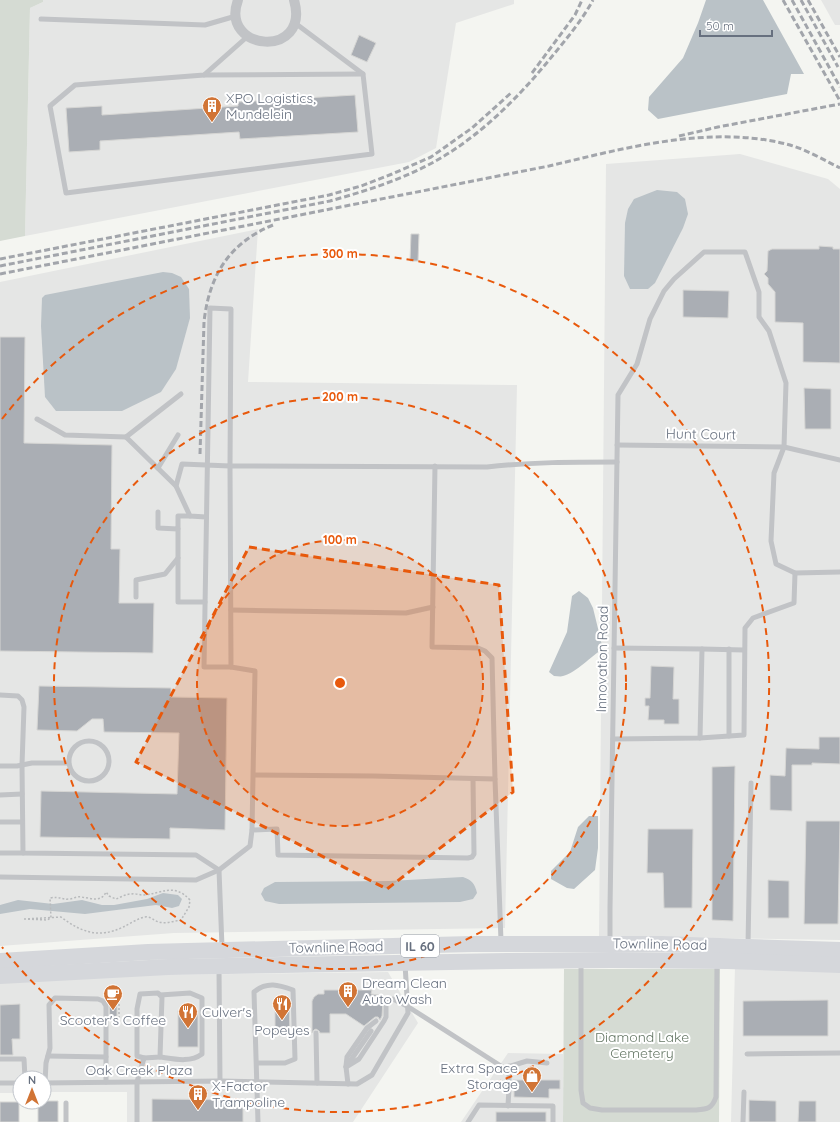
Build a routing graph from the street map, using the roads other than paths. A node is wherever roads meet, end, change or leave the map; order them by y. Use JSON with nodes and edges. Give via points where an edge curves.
{"nodes":[{"id":1,"x":238,"y":0,"type":"edge"},
{"id":2,"x":294,"y":0,"type":"edge"},
{"id":3,"x":236,"y":16,"type":"junction"},
{"id":4,"x":42,"y":19,"type":"dead end"},
{"id":5,"x":295,"y":23,"type":"junction"},
{"id":6,"x":248,"y":36,"type":"junction"},
{"id":7,"x":363,"y":74,"type":"junction"},
{"id":8,"x":204,"y":75,"type":"junction"},
{"id":9,"x":181,"y":394,"type":"dead end"},
{"id":10,"x":37,"y":420,"type":"dead end"},
{"id":11,"x":178,"y":435,"type":"dead end"},
{"id":12,"x":126,"y":437,"type":"junction"},
{"id":13,"x":618,"y":445,"type":"junction"},
{"id":14,"x":784,"y":447,"type":"junction"},
{"id":15,"x":840,"y":460,"type":"edge"},
{"id":16,"x":617,"y":462,"type":"junction"},
{"id":17,"x":207,"y":465,"type":"junction"},
{"id":18,"x":230,"y":466,"type":"junction"},
{"id":19,"x":435,"y":466,"type":"junction"},
{"id":20,"x":158,"y":468,"type":"junction"},
{"id":21,"x":176,"y":486,"type":"junction"},
{"id":22,"x":158,"y":512,"type":"dead end"},
{"id":23,"x":190,"y":516,"type":"junction"},
{"id":24,"x":206,"y":517,"type":"junction"},
{"id":25,"x":178,"y":529,"type":"junction"},
{"id":26,"x":178,"y":558,"type":"junction"},
{"id":27,"x":840,"y":572,"type":"edge"},
{"id":28,"x":795,"y":573,"type":"junction"},
{"id":29,"x":136,"y":597,"type":"dead end"},
{"id":30,"x":205,"y":602,"type":"junction"},
{"id":31,"x":433,"y":607,"type":"junction"},
{"id":32,"x":231,"y":610,"type":"junction"},
{"id":33,"x":614,"y":648,"type":"junction"},
{"id":34,"x":702,"y":649,"type":"junction"},
{"id":35,"x":729,"y":650,"type":"junction"},
{"id":36,"x":744,"y":650,"type":"junction"},
{"id":37,"x":231,"y":667,"type":"junction"},
{"id":38,"x":0,"y":695,"type":"edge"},
{"id":39,"x":729,"y":736,"type":"junction"},
{"id":40,"x":700,"y":738,"type":"junction"},
{"id":41,"x":613,"y":739,"type":"junction"},
{"id":42,"x":68,"y":763,"type":"junction"},
{"id":43,"x":22,"y":765,"type":"junction"},
{"id":44,"x":0,"y":766,"type":"edge"},
{"id":45,"x":254,"y":776,"type":"junction"},
{"id":46,"x":473,"y":779,"type":"junction"},
{"id":47,"x":495,"y":779,"type":"junction"},
{"id":48,"x":751,"y":783,"type":"dead end"},
{"id":49,"x":22,"y":794,"type":"junction"},
{"id":50,"x":0,"y":795,"type":"edge"},
{"id":51,"x":0,"y":822,"type":"edge"},
{"id":52,"x":22,"y":822,"type":"junction"},
{"id":53,"x":252,"y":830,"type":"junction"},
{"id":54,"x":0,"y":853,"type":"edge"},
{"id":55,"x":23,"y":853,"type":"junction"},
{"id":56,"x":218,"y":870,"type":"junction"},
{"id":57,"x":0,"y":877,"type":"edge"},
{"id":58,"x":502,"y":944,"type":"junction"},
{"id":59,"x":748,"y":946,"type":"junction"},
{"id":60,"x":840,"y":950,"type":"edge"},
{"id":61,"x":611,"y":952,"type":"junction"},
{"id":62,"x":405,"y":954,"type":"junction"},
{"id":63,"x":221,"y":958,"type":"junction"},
{"id":64,"x":581,"y":960,"type":"junction"},
{"id":65,"x":0,"y":961,"type":"edge"},
{"id":66,"x":717,"y":961,"type":"junction"},
{"id":67,"x":840,"y":965,"type":"edge"},
{"id":68,"x":0,"y":976,"type":"edge"},
{"id":69,"x":160,"y":995,"type":"junction"},
{"id":70,"x":407,"y":1006,"type":"junction"},
{"id":71,"x":376,"y":1021,"type":"dead end"},
{"id":72,"x":371,"y":1031,"type":"dead end"},
{"id":73,"x":316,"y":1033,"type":"dead end"},
{"id":74,"x":840,"y":1053,"type":"edge"},
{"id":75,"x":747,"y":1054,"type":"dead end"},
{"id":76,"x":48,"y":1056,"type":"junction"},
{"id":77,"x":106,"y":1057,"type":"junction"},
{"id":78,"x":160,"y":1057,"type":"junction"},
{"id":79,"x":144,"y":1058,"type":"junction"},
{"id":80,"x":0,"y":1059,"type":"edge"},
{"id":81,"x":257,"y":1063,"type":"junction"},
{"id":82,"x":547,"y":1063,"type":"dead end"},
{"id":83,"x":509,"y":1066,"type":"junction"},
{"id":84,"x":346,"y":1068,"type":"junction"},
{"id":85,"x":25,"y":1070,"type":"edge"},
{"id":86,"x":46,"y":1070,"type":"edge"},
{"id":87,"x":509,"y":1080,"type":"dead end"},
{"id":88,"x":220,"y":1081,"type":"junction"},
{"id":89,"x":106,"y":1082,"type":"junction"},
{"id":90,"x":137,"y":1082,"type":"junction"},
{"id":91,"x":258,"y":1082,"type":"junction"},
{"id":92,"x":0,"y":1083,"type":"edge"},
{"id":93,"x":12,"y":1083,"type":"edge"},
{"id":94,"x":52,"y":1083,"type":"edge"},
{"id":95,"x":317,"y":1083,"type":"junction"},
{"id":96,"x":348,"y":1084,"type":"junction"},
{"id":97,"x":509,"y":1088,"type":"dead end"},
{"id":98,"x":744,"y":1092,"type":"dead end"},
{"id":99,"x":66,"y":1103,"type":"dead end"},
{"id":100,"x":508,"y":1106,"type":"junction"},
{"id":101,"x":66,"y":1122,"type":"edge"},
{"id":102,"x":137,"y":1122,"type":"edge"},
{"id":103,"x":258,"y":1122,"type":"edge"},
{"id":104,"x":468,"y":1122,"type":"edge"},
{"id":105,"x":553,"y":1122,"type":"edge"},
{"id":106,"x":744,"y":1122,"type":"edge"}],
"edges":[{"from":1,"to":3,"type":"street"},
{"from":2,"to":5,"type":"street","via":[[297,15]]},
{"from":3,"to":4,"type":"lane","via":[[205,25]]},
{"from":3,"to":6,"type":"street","via":[[241,30]]},
{"from":5,"to":6,"type":"street","via":[[287,34],[274,42],[257,41]]},
{"from":5,"to":7,"type":"lane"},
{"from":6,"to":8,"type":"lane"},
{"from":7,"to":8,"type":"lane"},
{"from":7,"to":8,"type":"lane","via":[[372,154],[66,193],[50,106],[75,85]]},
{"from":9,"to":12,"type":"lane"},
{"from":10,"to":12,"type":"lane","via":[[65,436]]},
{"from":11,"to":20,"type":"lane"},
{"from":12,"to":20,"type":"lane"},
{"from":13,"to":14,"type":"lane","name":"Hunt Court"},
{"from":13,"to":14,"type":"lane","name":"Innovation Road","via":[[618,396],[637,364],[650,319],[664,291],[704,252],[746,252],[759,292],[759,317],[769,331],[786,383]]},
{"from":13,"to":16,"type":"lane","name":"Innovation Road"},
{"from":14,"to":15,"type":"lane","name":"Hunt Court"},
{"from":14,"to":28,"type":"lane","via":[[774,473],[771,541],[776,564]]},
{"from":16,"to":19,"type":"lane","via":[[559,461],[487,467]]},
{"from":16,"to":33,"type":"lane","name":"Innovation Road"},
{"from":17,"to":18,"type":"lane"},
{"from":17,"to":18,"type":"lane","via":[[210,308],[231,309]]},
{"from":17,"to":21,"type":"lane","via":[[182,464]]},
{"from":17,"to":24,"type":"lane"},
{"from":18,"to":19,"type":"lane"},
{"from":18,"to":32,"type":"lane"},
{"from":19,"to":31,"type":"lane"},
{"from":20,"to":21,"type":"lane"},
{"from":21,"to":23,"type":"lane"},
{"from":22,"to":25,"type":"lane","via":[[158,528]]},
{"from":23,"to":24,"type":"lane"},
{"from":23,"to":25,"type":"lane","via":[[178,516]]},
{"from":24,"to":30,"type":"lane"},
{"from":25,"to":26,"type":"lane"},
{"from":26,"to":29,"type":"lane","via":[[165,574],[136,580]]},
{"from":26,"to":30,"type":"lane","via":[[178,602]]},
{"from":27,"to":28,"type":"lane"},
{"from":28,"to":36,"type":"lane","via":[[794,603],[753,618],[745,628]]},
{"from":30,"to":37,"type":"lane","via":[[204,667]]},
{"from":31,"to":32,"type":"lane","via":[[406,613]]},
{"from":31,"to":47,"type":"lane","via":[[432,647],[480,648],[492,658]]},
{"from":32,"to":37,"type":"lane"},
{"from":33,"to":34,"type":"lane"},
{"from":33,"to":41,"type":"lane","name":"Innovation Road"},
{"from":34,"to":35,"type":"lane"},
{"from":34,"to":40,"type":"lane"},
{"from":35,"to":36,"type":"lane"},
{"from":35,"to":39,"type":"lane"},
{"from":36,"to":39,"type":"lane","via":[[744,735]]},
{"from":37,"to":45,"type":"lane","via":[[255,671]]},
{"from":38,"to":43,"type":"lane","via":[[18,696],[22,700]]},
{"from":39,"to":40,"type":"lane"},
{"from":40,"to":41,"type":"lane"},
{"from":41,"to":61,"type":"lane","name":"Innovation Road"},
{"from":42,"to":42,"type":"lane","via":[[74,775],[86,782],[104,775],[109,763],[106,750],[101,745],[89,741],[82,742],[71,750]]},
{"from":42,"to":43,"type":"lane"},
{"from":43,"to":44,"type":"lane"},
{"from":43,"to":49,"type":"lane"},
{"from":45,"to":46,"type":"lane"},
{"from":45,"to":53,"type":"lane"},
{"from":46,"to":47,"type":"lane"},
{"from":46,"to":53,"type":"lane","via":[[474,854],[468,858],[278,855],[277,829]]},
{"from":47,"to":58,"type":"lane"},
{"from":48,"to":59,"type":"lane"},
{"from":49,"to":50,"type":"lane"},
{"from":49,"to":52,"type":"lane"},
{"from":51,"to":52,"type":"lane"},
{"from":52,"to":55,"type":"lane"},
{"from":53,"to":56,"type":"lane","via":[[250,846]]},
{"from":54,"to":55,"type":"lane"},
{"from":55,"to":56,"type":"lane","via":[[196,855]]},
{"from":56,"to":57,"type":"lane","via":[[196,880]]},
{"from":56,"to":63,"type":"lane"},
{"from":58,"to":61,"type":"main road","name":"Townline Road","number":"IL 60"},
{"from":58,"to":62,"type":"main road","name":"Townline Road","number":"IL 60"},
{"from":59,"to":60,"type":"main road","name":"Townline Road","number":"IL 60"},
{"from":59,"to":61,"type":"main road","name":"Townline Road","number":"IL 60"},
{"from":61,"to":64,"type":"main road","name":"Townline Road","number":"IL 60"},
{"from":61,"to":66,"type":"main road","name":"Townline Road","number":"IL 60"},
{"from":62,"to":63,"type":"main road","name":"Townline Road","number":"IL 60"},
{"from":62,"to":64,"type":"main road","name":"Townline Road","number":"IL 60"},
{"from":62,"to":70,"type":"lane","name":"Oak Creek Plaza"},
{"from":63,"to":65,"type":"main road","name":"Townline Road","number":"IL 60","via":[[148,952]]},
{"from":63,"to":68,"type":"main road","name":"Townline Road","number":"IL 60","via":[[153,968]]},
{"from":63,"to":88,"type":"lane"},
{"from":64,"to":66,"type":"lane","via":[[581,1090],[583,1103],[590,1108],[602,1110],[695,1110],[708,1108],[714,1104]]},
{"from":66,"to":67,"type":"main road","name":"Townline Road","number":"IL 60"},
{"from":69,"to":78,"type":"lane"},
{"from":69,"to":78,"type":"lane","via":[[190,993],[202,998],[202,1054],[196,1058],[184,1059]]},
{"from":69,"to":79,"type":"lane","via":[[140,994],[137,1009],[137,1056]]},
{"from":70,"to":83,"type":"lane","via":[[504,1068]]},
{"from":70,"to":84,"type":"lane","via":[[393,1000],[386,1003],[384,1021],[359,1059]]},
{"from":70,"to":96,"type":"lane","name":"Oak Creek Plaza","via":[[408,1013],[372,1075],[357,1084]]},
{"from":71,"to":84,"type":"lane","via":[[367,1028],[347,1057]]},
{"from":72,"to":84,"type":"lane"},
{"from":73,"to":95,"type":"lane"},
{"from":74,"to":75,"type":"lane"},
{"from":76,"to":77,"type":"lane"},
{"from":76,"to":77,"type":"lane","via":[[49,1005],[55,998],[98,998],[106,1006]]},
{"from":76,"to":86,"type":"lane"},
{"from":77,"to":89,"type":"lane"},
{"from":78,"to":79,"type":"lane"},
{"from":79,"to":90,"type":"lane"},
{"from":80,"to":85,"type":"lane","via":[[24,1059]]},
{"from":81,"to":81,"type":"lane","via":[[254,992],[260,986],[279,984],[294,990],[295,1059],[284,1063]]},
{"from":81,"to":91,"type":"lane"},
{"from":82,"to":83,"type":"lane","via":[[527,1061]]},
{"from":83,"to":87,"type":"lane"},
{"from":84,"to":96,"type":"lane"},
{"from":88,"to":90,"type":"lane","name":"Oak Creek Plaza"},
{"from":88,"to":91,"type":"lane","name":"Oak Creek Plaza"},
{"from":89,"to":90,"type":"lane","name":"Oak Creek Plaza"},
{"from":89,"to":94,"type":"lane","name":"Oak Creek Plaza"},
{"from":90,"to":102,"type":"lane"},
{"from":91,"to":95,"type":"lane","name":"Oak Creek Plaza"},
{"from":91,"to":103,"type":"lane"},
{"from":92,"to":93,"type":"lane"},
{"from":95,"to":96,"type":"lane","name":"Oak Creek Plaza"},
{"from":97,"to":100,"type":"lane"},
{"from":98,"to":106,"type":"lane"},
{"from":99,"to":101,"type":"lane"},
{"from":100,"to":104,"type":"lane","via":[[479,1105]]},
{"from":100,"to":105,"type":"lane","via":[[553,1106]]}]}
